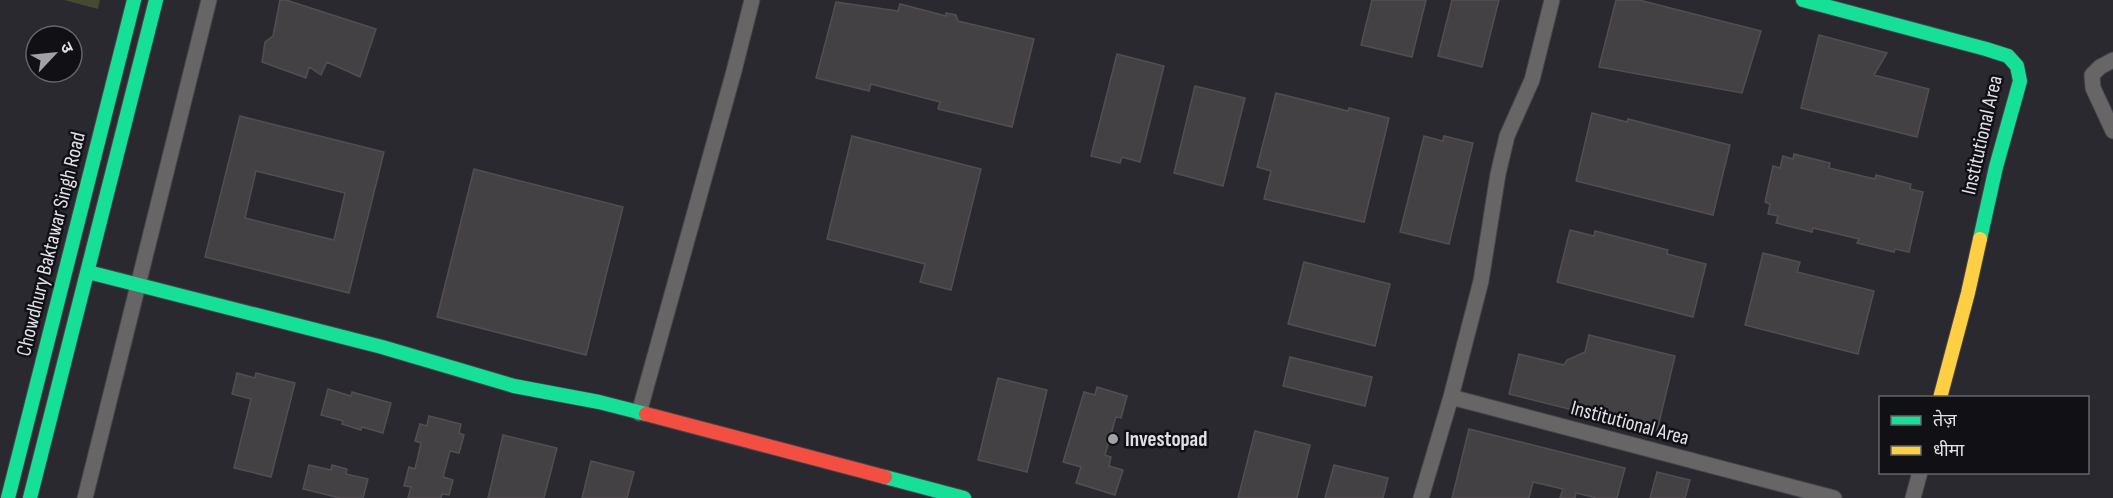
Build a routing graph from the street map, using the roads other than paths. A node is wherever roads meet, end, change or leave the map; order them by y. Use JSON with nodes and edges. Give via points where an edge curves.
{"nodes":[{"id":1,"x":134,"y":0,"type":"edge"},
{"id":2,"x":156,"y":0,"type":"edge"},
{"id":3,"x":209,"y":0,"type":"edge"},
{"id":4,"x":752,"y":0,"type":"edge"},
{"id":5,"x":1552,"y":0,"type":"edge"},
{"id":6,"x":1803,"y":0,"type":"edge"},
{"id":7,"x":2113,"y":60,"type":"edge"},
{"id":8,"x":2113,"y":132,"type":"edge"},
{"id":9,"x":88,"y":272,"type":"junction"},
{"id":10,"x":138,"y":285,"type":"junction"},
{"id":11,"x":1941,"y":396,"type":"edge"},
{"id":12,"x":1451,"y":397,"type":"junction"},
{"id":13,"x":639,"y":413,"type":"junction"},
{"id":14,"x":1919,"y":474,"type":"edge"},
{"id":15,"x":8,"y":498,"type":"edge"},
{"id":16,"x":30,"y":498,"type":"edge"},
{"id":17,"x":85,"y":498,"type":"edge"},
{"id":18,"x":964,"y":498,"type":"edge"},
{"id":19,"x":1421,"y":498,"type":"edge"},
{"id":20,"x":1834,"y":498,"type":"edge"},
{"id":21,"x":1913,"y":498,"type":"edge"}],
"edges":[{"from":1,"to":15,"type":"street","name":"Chowdhury Baktawar Singh Road"},
{"from":2,"to":9,"type":"street","name":"Chowdhury Baktawar Singh Road"},
{"from":3,"to":10,"type":"street"},
{"from":4,"to":13,"type":"street"},
{"from":5,"to":12,"type":"street","via":[[1532,80],[1507,136],[1484,268]]},
{"from":6,"to":11,"type":"street","name":"Institutional Area","via":[[1986,49],[2008,56],[2017,66],[2020,81]]},
{"from":7,"to":8,"type":"street","via":[[2092,75],[2092,88]]},
{"from":9,"to":10,"type":"street"},
{"from":9,"to":16,"type":"street","name":"Chowdhury Baktawar Singh Road"},
{"from":10,"to":13,"type":"street","via":[[382,347],[514,386]]},
{"from":10,"to":17,"type":"street"},
{"from":12,"to":19,"type":"street"},
{"from":12,"to":20,"type":"street","name":"Institutional Area"},
{"from":13,"to":18,"type":"street"},
{"from":14,"to":21,"type":"street"}]}
